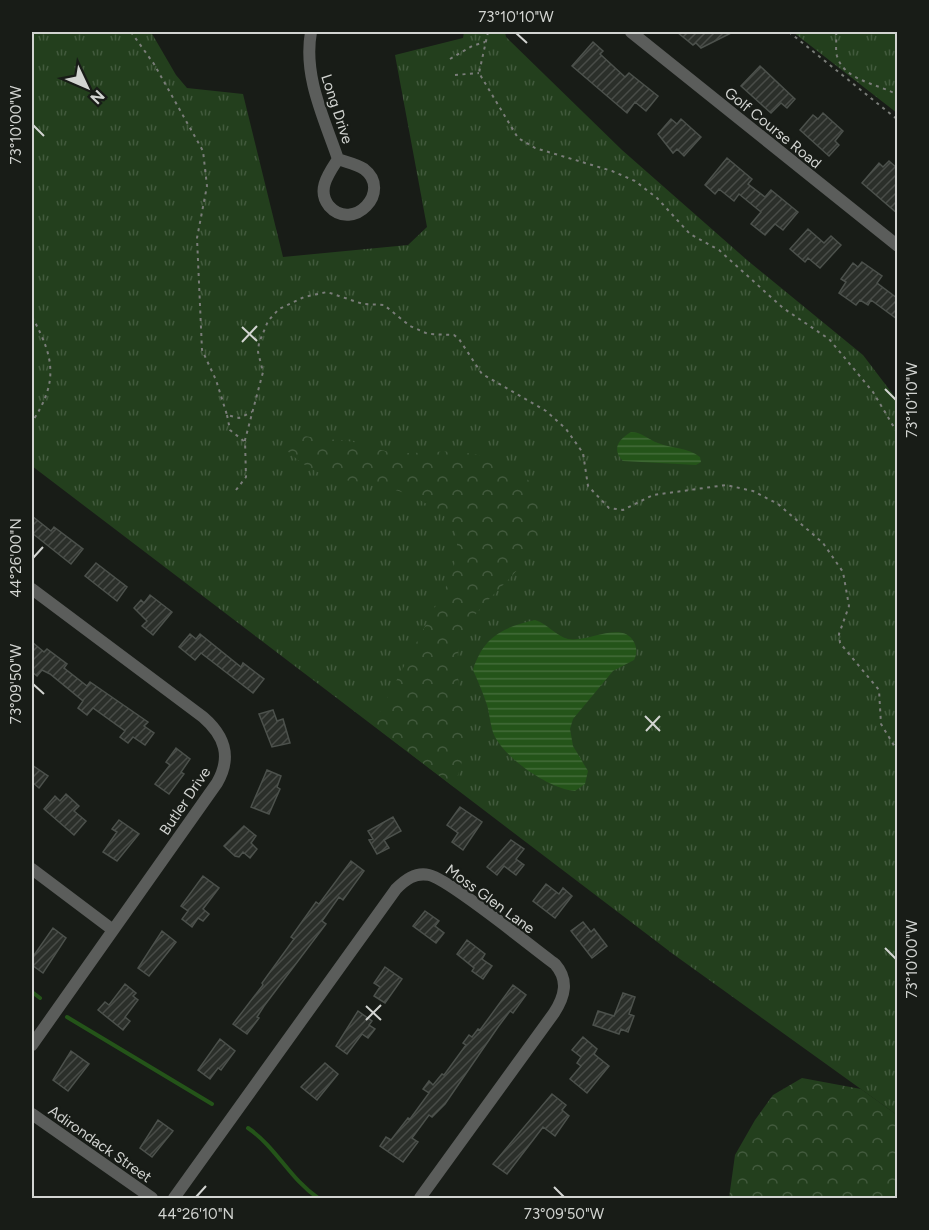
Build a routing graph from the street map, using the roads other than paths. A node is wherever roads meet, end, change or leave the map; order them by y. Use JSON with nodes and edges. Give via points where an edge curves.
{"nodes":[{"id":1,"x":311,"y":32,"type":"edge"},
{"id":2,"x":632,"y":32,"type":"edge"},
{"id":3,"x":338,"y":159,"type":"junction"},
{"id":4,"x":897,"y":246,"type":"edge"},
{"id":5,"x":32,"y":589,"type":"edge"},
{"id":6,"x":32,"y":869,"type":"edge"},
{"id":7,"x":113,"y":930,"type":"junction"},
{"id":8,"x":32,"y":1044,"type":"edge"},
{"id":9,"x":32,"y":1114,"type":"edge"},
{"id":10,"x":152,"y":1198,"type":"edge"},
{"id":11,"x":174,"y":1198,"type":"edge"},
{"id":12,"x":420,"y":1198,"type":"edge"}],
"edges":[{"from":1,"to":3,"type":"street","name":"Long Drive","via":[[308,52],[312,82]]},
{"from":2,"to":4,"type":"street","name":"Golf Course Road"},
{"from":3,"to":3,"type":"street","name":"Long Drive","via":[[325,181],[325,197],[339,213],[356,214],[372,200],[372,179],[361,168]]},
{"from":5,"to":7,"type":"street","name":"Butler Drive","via":[[203,717],[218,732],[226,748],[226,765],[217,783]]},
{"from":6,"to":7,"type":"street"},
{"from":7,"to":8,"type":"street","name":"Butler Drive"},
{"from":9,"to":10,"type":"street","name":"Adirondack Street"},
{"from":11,"to":12,"type":"street","name":"Moss Glen Lane","via":[[396,889],[405,880],[425,874],[446,883],[555,964],[565,986],[554,1013]]}]}
